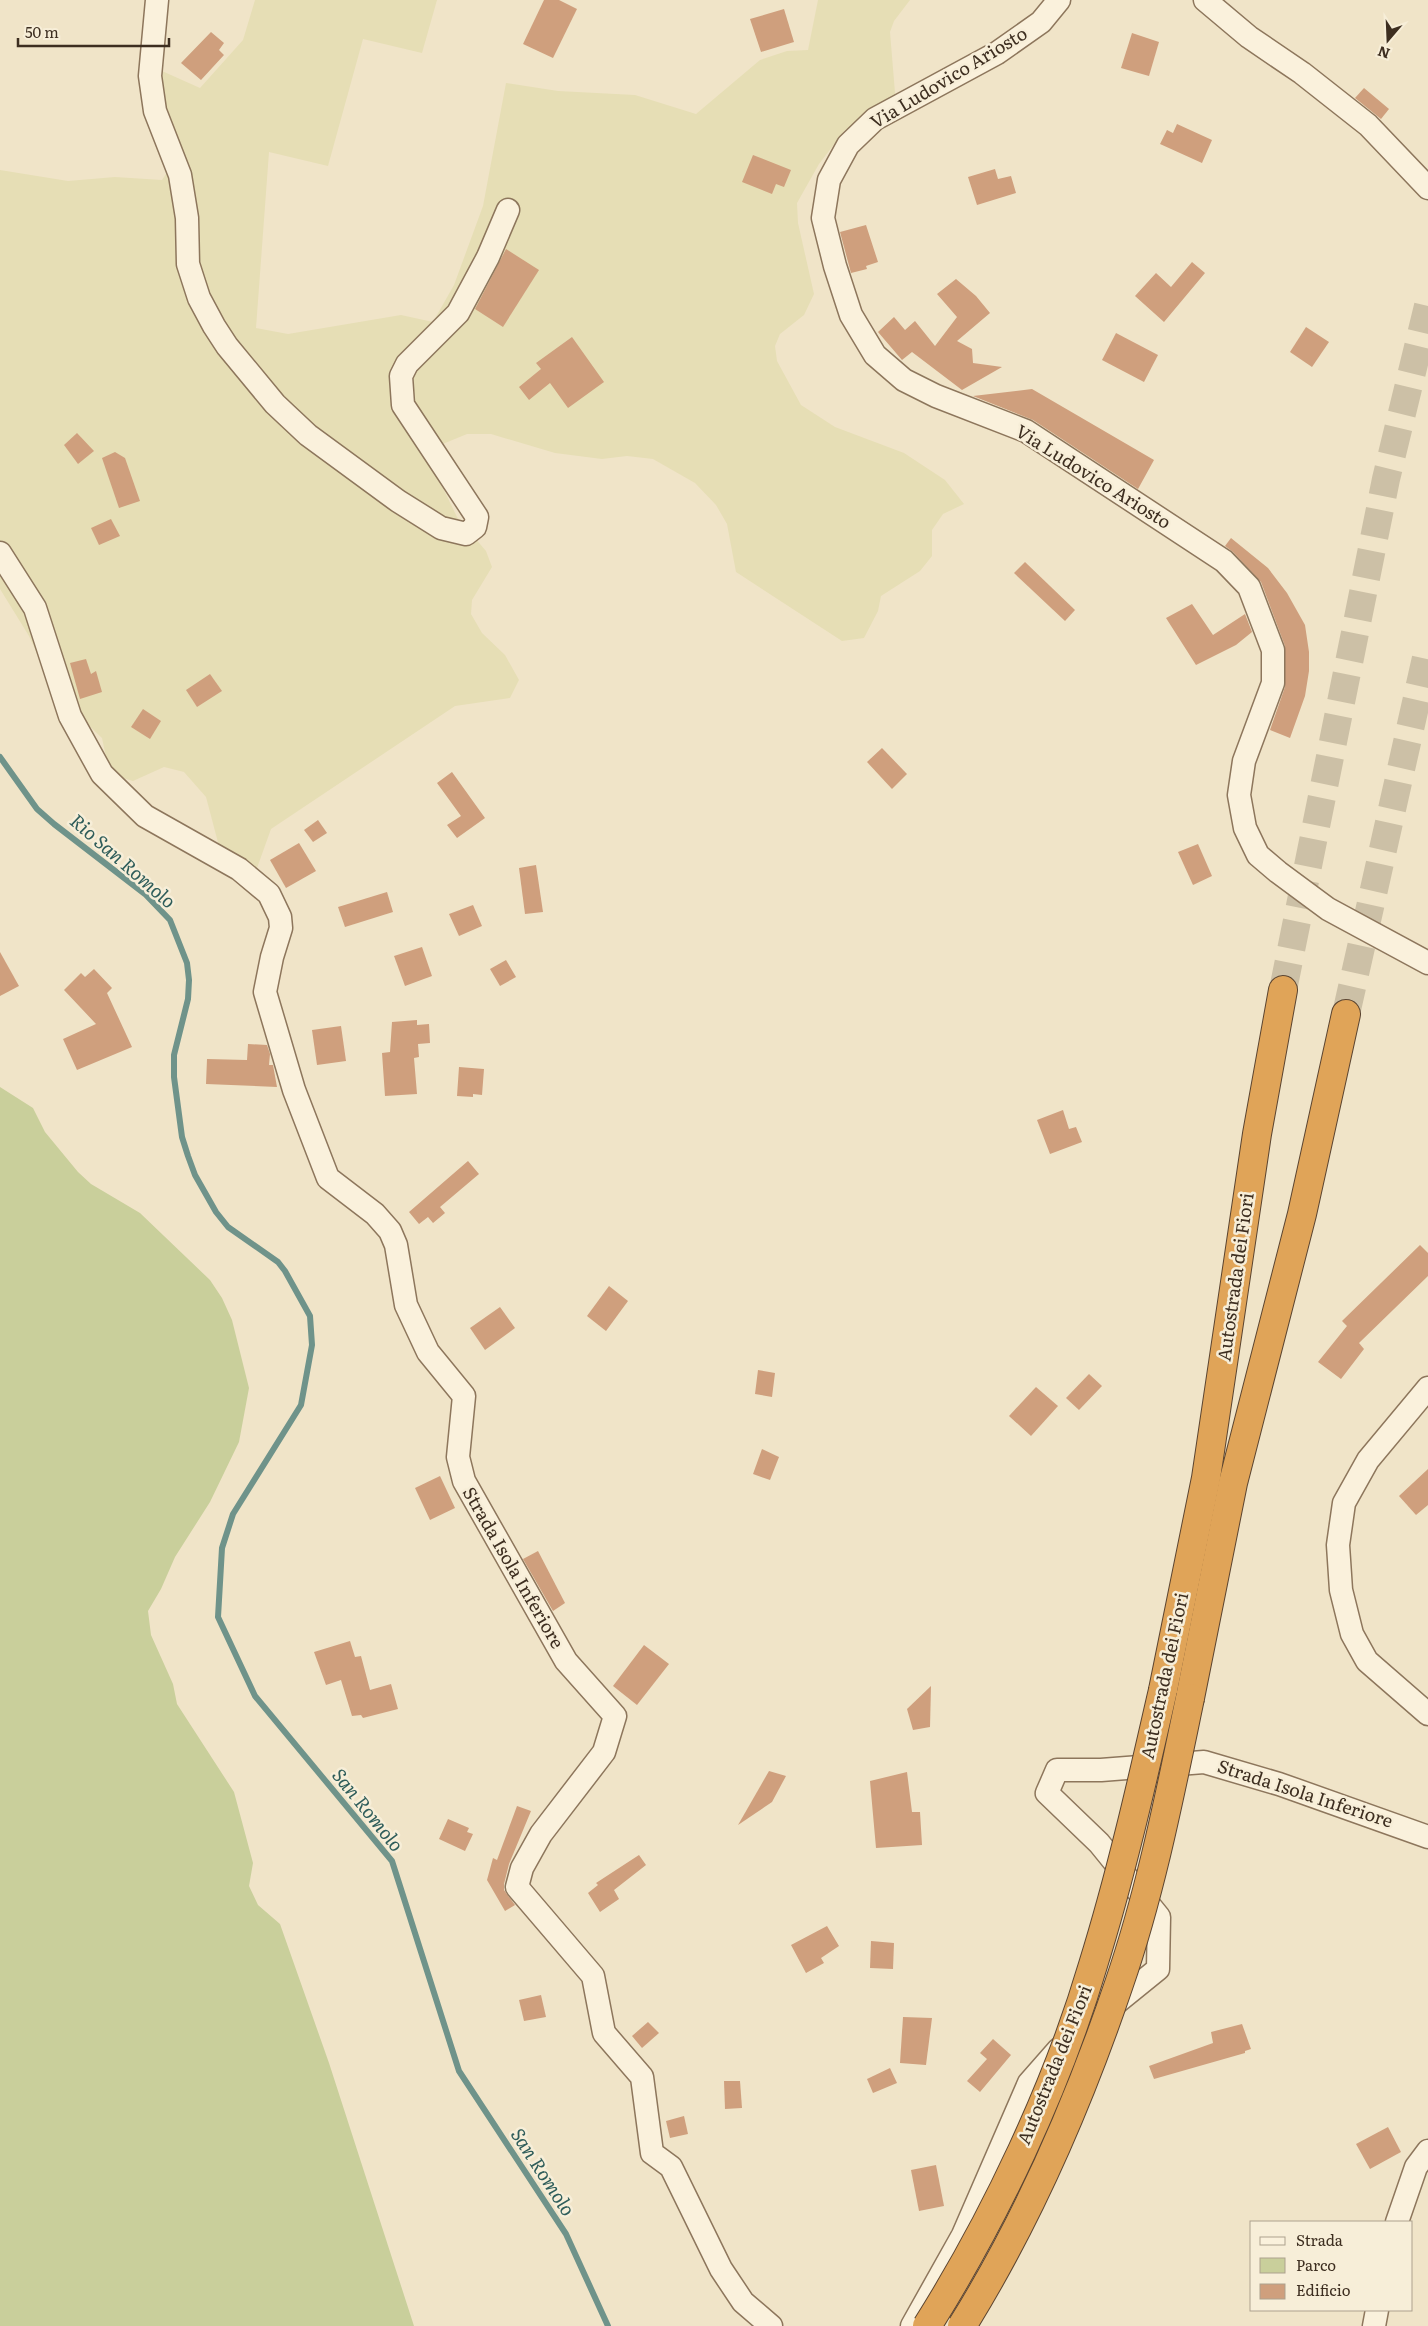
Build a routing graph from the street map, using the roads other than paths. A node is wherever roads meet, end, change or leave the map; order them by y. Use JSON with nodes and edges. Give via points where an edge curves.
{"nodes":[{"id":1,"x":157,"y":0,"type":"edge"},
{"id":2,"x":1059,"y":0,"type":"edge"},
{"id":3,"x":1205,"y":0,"type":"edge"},
{"id":4,"x":1428,"y":188,"type":"edge"},
{"id":5,"x":508,"y":210,"type":"dead end"},
{"id":6,"x":0,"y":553,"type":"edge"},
{"id":7,"x":1428,"y":963,"type":"edge"},
{"id":8,"x":1283,"y":990,"type":"tunnel mouth"},
{"id":9,"x":1346,"y":1014,"type":"tunnel mouth"},
{"id":10,"x":1428,"y":1388,"type":"edge"},
{"id":11,"x":1428,"y":1714,"type":"edge"},
{"id":12,"x":1428,"y":1836,"type":"edge"},
{"id":13,"x":1428,"y":2151,"type":"edge"},
{"id":14,"x":1397,"y":2221,"type":"edge"},
{"id":15,"x":1377,"y":2311,"type":"edge"},
{"id":16,"x":771,"y":2326,"type":"edge"},
{"id":17,"x":912,"y":2326,"type":"edge"},
{"id":18,"x":927,"y":2326,"type":"edge"},
{"id":19,"x":962,"y":2326,"type":"edge"},
{"id":20,"x":1374,"y":2326,"type":"edge"}],
"edges":[{"from":1,"to":5,"type":"street","via":[[150,76],[155,111],[180,175],[187,218],[188,264],[199,298],[214,326],[274,404],[308,435],[398,501],[441,528],[456,533],[466,534],[475,527],[478,517],[403,405],[400,376],[407,364],[458,313],[488,257]]},
{"from":2,"to":7,"type":"street","name":"Via Ludovico Ariosto","via":[[1041,22],[997,53],[875,119],[848,145],[829,180],[823,218],[851,316],[875,355],[904,380],[1026,431],[1224,561],[1249,587],[1273,650],[1273,683],[1244,761],[1239,795],[1245,828],[1258,854],[1320,904]]},
{"from":3,"to":4,"type":"street","via":[[1368,125]]},
{"from":6,"to":16,"type":"street","name":"Strada Isola Inferiore","via":[[35,608],[70,716],[102,774],[145,816],[239,869],[269,894],[280,917],[281,928],[265,992],[294,1090],[328,1178],[375,1214],[390,1231],[396,1245],[406,1305],[428,1352],[464,1396],[458,1457],[464,1482],[566,1660],[615,1716],[604,1752],[541,1834],[522,1868],[517,1888],[593,1976],[604,2032],[642,2078],[652,2153],[671,2167],[721,2269],[743,2302]]},
{"from":8,"to":18,"type":"highway","name":"Autostrada dei Fiori","bridge":true,"via":[[1257,1134],[1206,1478],[1164,1690],[1127,1844],[1093,1967],[1058,2065],[1010,2175],[952,2287]]},
{"from":9,"to":19,"type":"highway","name":"Autostrada dei Fiori","bridge":true,"via":[[1302,1214],[1233,1483],[1149,1880],[1120,1983],[1078,2094],[1026,2210]]},
{"from":10,"to":11,"type":"street","via":[[1368,1460],[1344,1503],[1338,1545],[1341,1590],[1352,1634],[1367,1661]]},
{"from":12,"to":17,"type":"street","name":"Strada Isola Inferiore","via":[[1279,1784],[1204,1762],[1057,1770],[1047,1793],[1099,1843],[1159,1917],[1158,1969],[1058,2050],[1029,2083],[963,2235]]},
{"from":13,"to":14,"type":"street","via":[[1416,2167]]},
{"from":15,"to":20,"type":"street"}]}
